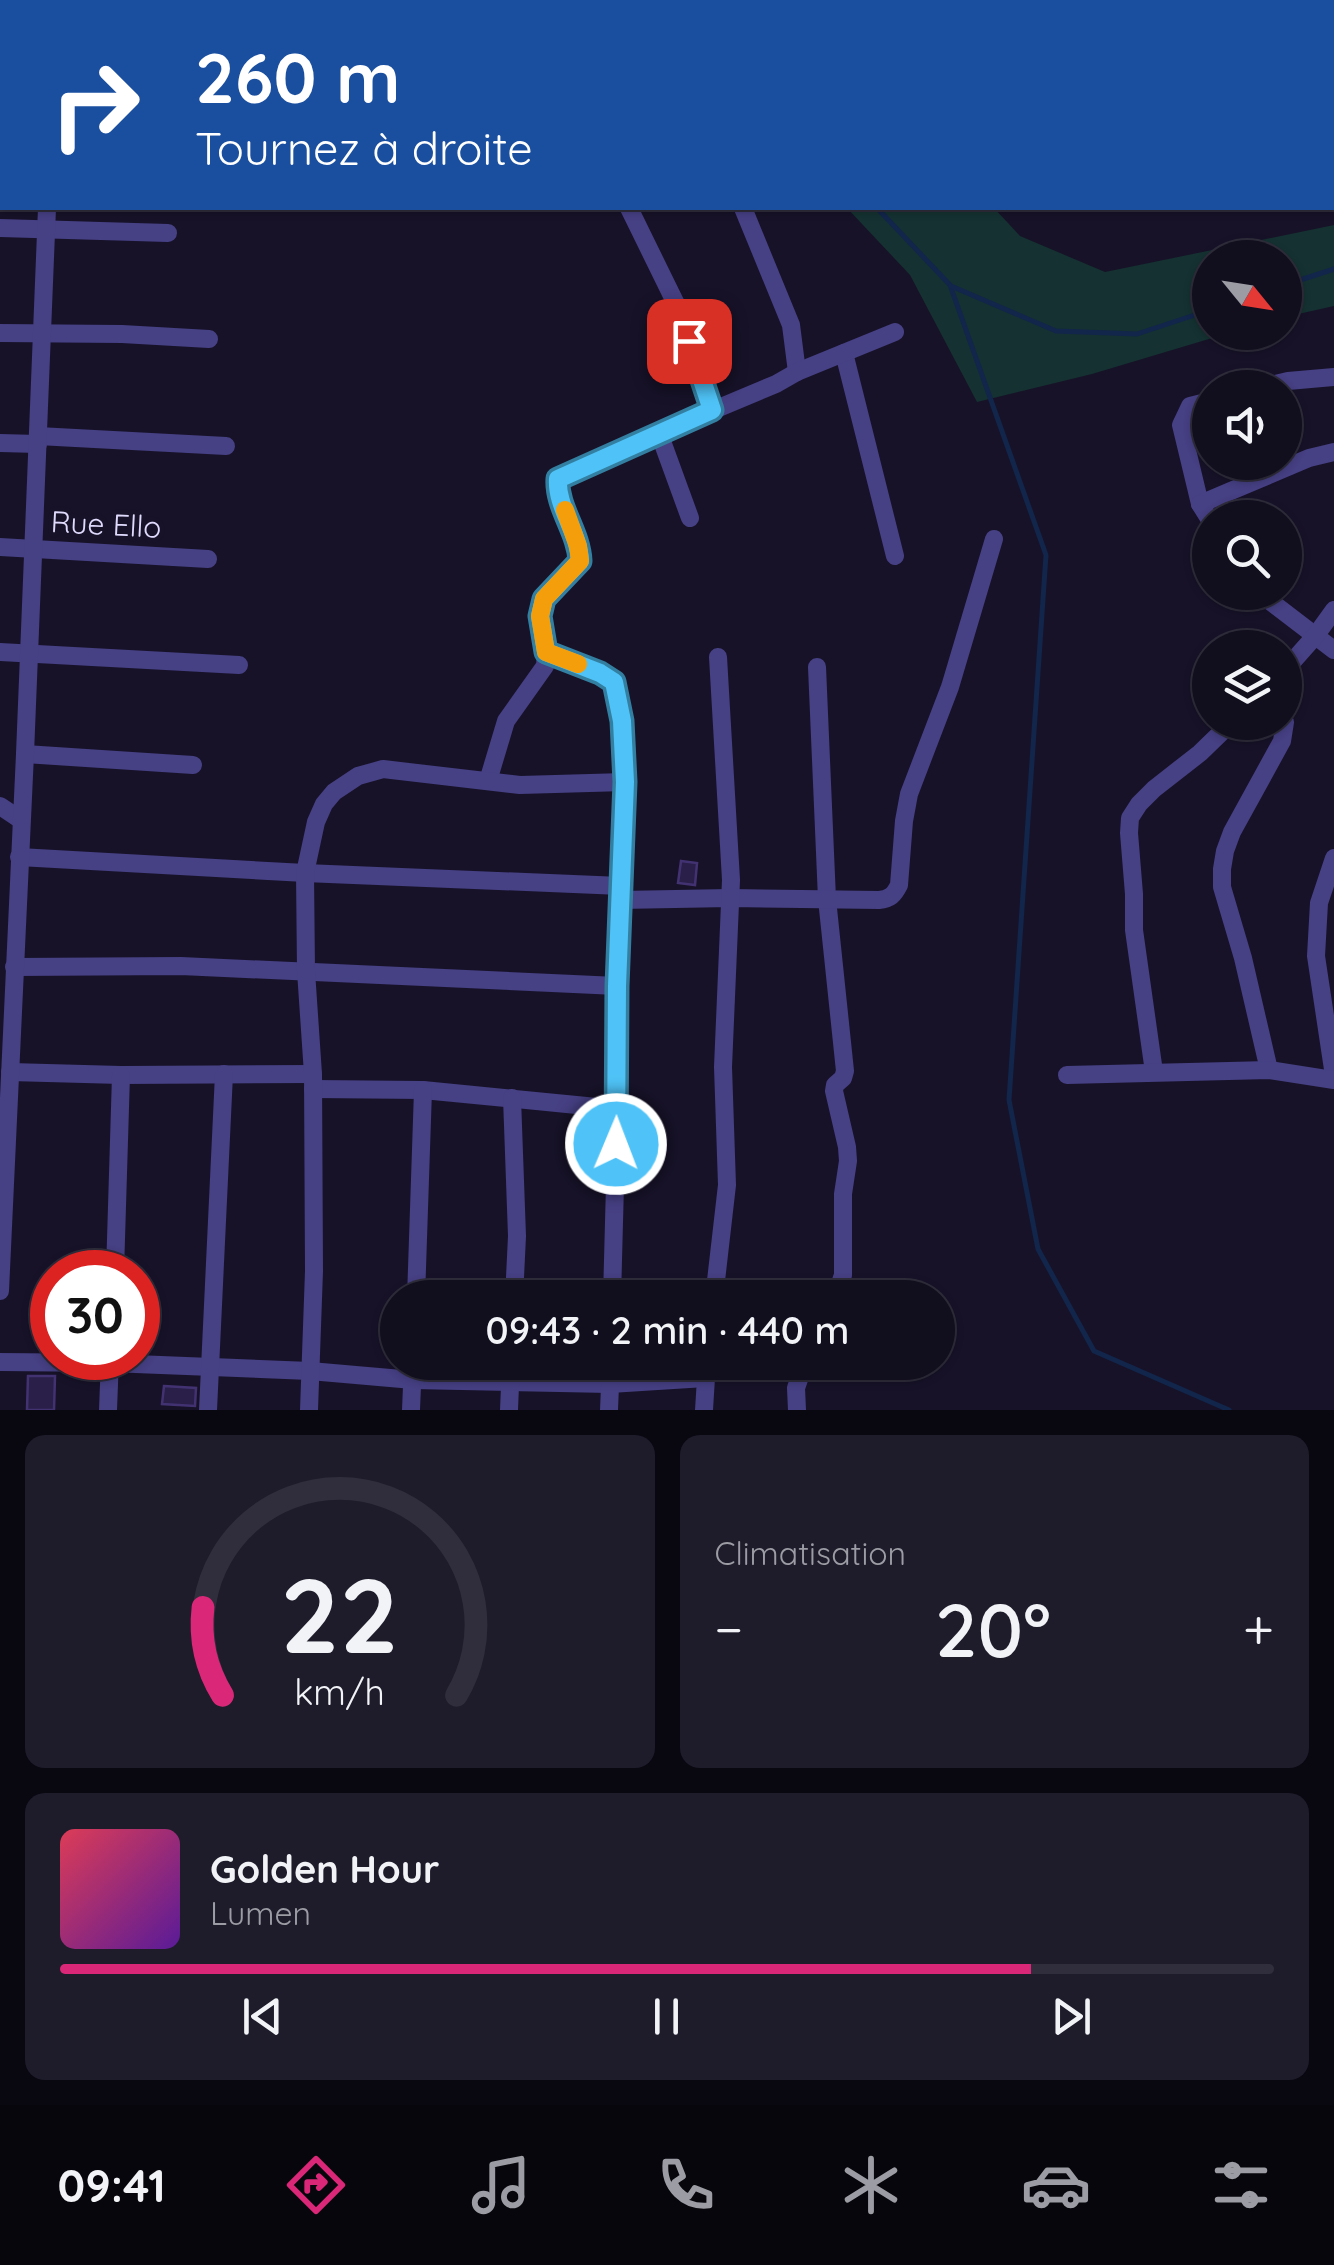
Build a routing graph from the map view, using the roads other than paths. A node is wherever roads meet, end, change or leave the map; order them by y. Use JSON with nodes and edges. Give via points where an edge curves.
{"nodes":[{"id":1,"x":48,"y":210,"type":"edge"},
{"id":2,"x":630,"y":210,"type":"edge"},
{"id":3,"x":744,"y":210,"type":"edge"},
{"id":4,"x":0,"y":228,"type":"edge"},
{"id":5,"x":46,"y":230,"type":"junction"},
{"id":6,"x":168,"y":233,"type":"dead end"},
{"id":7,"x":0,"y":332,"type":"edge"},
{"id":8,"x":895,"y":332,"type":"dead end"},
{"id":9,"x":42,"y":334,"type":"junction"},
{"id":10,"x":208,"y":339,"type":"dead end"},
{"id":11,"x":844,"y":353,"type":"junction"},
{"id":12,"x":797,"y":372,"type":"junction"},
{"id":13,"x":1334,"y":376,"type":"edge"},
{"id":14,"x":1302,"y":379,"type":"edge"},
{"id":15,"x":1192,"y":406,"type":"edge"},
{"id":16,"x":712,"y":410,"type":"junction"},
{"id":17,"x":659,"y":433,"type":"junction"},
{"id":18,"x":38,"y":440,"type":"junction"},
{"id":19,"x":0,"y":443,"type":"edge"},
{"id":20,"x":226,"y":446,"type":"dead end"},
{"id":21,"x":1334,"y":452,"type":"edge"},
{"id":22,"x":1192,"y":469,"type":"edge"},
{"id":23,"x":1209,"y":500,"type":"edge"},
{"id":24,"x":690,"y":518,"type":"dead end"},
{"id":25,"x":994,"y":540,"type":"dead end"},
{"id":26,"x":0,"y":548,"type":"edge"},
{"id":27,"x":33,"y":549,"type":"junction"},
{"id":28,"x":895,"y":556,"type":"dead end"},
{"id":29,"x":208,"y":559,"type":"dead end"},
{"id":30,"x":1280,"y":610,"type":"edge"},
{"id":31,"x":1334,"y":610,"type":"edge"},
{"id":32,"x":1316,"y":635,"type":"junction"},
{"id":33,"x":1334,"y":650,"type":"edge"},
{"id":34,"x":1302,"y":651,"type":"edge"},
{"id":35,"x":0,"y":652,"type":"edge"},
{"id":36,"x":546,"y":652,"type":"junction"},
{"id":37,"x":28,"y":654,"type":"junction"},
{"id":38,"x":718,"y":657,"type":"dead end"},
{"id":39,"x":238,"y":665,"type":"dead end"},
{"id":40,"x":817,"y":668,"type":"dead end"},
{"id":41,"x":1213,"y":740,"type":"edge"},
{"id":42,"x":1282,"y":740,"type":"edge"},
{"id":43,"x":25,"y":754,"type":"junction"},
{"id":44,"x":193,"y":764,"type":"dead end"},
{"id":45,"x":488,"y":780,"type":"junction"},
{"id":46,"x":625,"y":782,"type":"junction"},
{"id":47,"x":0,"y":806,"type":"edge"},
{"id":48,"x":21,"y":820,"type":"junction"},
{"id":49,"x":19,"y":857,"type":"junction"},
{"id":50,"x":1334,"y":858,"type":"edge"},
{"id":51,"x":305,"y":873,"type":"junction"},
{"id":52,"x":620,"y":893,"type":"junction"},
{"id":53,"x":9,"y":894,"type":"edge"},
{"id":54,"x":730,"y":898,"type":"junction"},
{"id":55,"x":827,"y":899,"type":"junction"},
{"id":56,"x":14,"y":967,"type":"junction"},
{"id":57,"x":306,"y":971,"type":"junction"},
{"id":58,"x":617,"y":986,"type":"junction"},
{"id":59,"x":6,"y":1015,"type":"edge"},
{"id":60,"x":1269,"y":1070,"type":"junction"},
{"id":61,"x":10,"y":1072,"type":"junction"},
{"id":62,"x":1154,"y":1072,"type":"junction"},
{"id":63,"x":224,"y":1074,"type":"junction"},
{"id":64,"x":121,"y":1075,"type":"junction"},
{"id":65,"x":1068,"y":1075,"type":"dead end"},
{"id":66,"x":1334,"y":1078,"type":"edge"},
{"id":67,"x":313,"y":1081,"type":"junction"},
{"id":68,"x":423,"y":1090,"type":"junction"},
{"id":69,"x":512,"y":1098,"type":"junction"},
{"id":70,"x":616,"y":1109,"type":"junction"},
{"id":71,"x":116,"y":1250,"type":"edge"},
{"id":72,"x":417,"y":1280,"type":"edge"},
{"id":73,"x":515,"y":1280,"type":"edge"},
{"id":74,"x":612,"y":1280,"type":"edge"},
{"id":75,"x":716,"y":1280,"type":"edge"},
{"id":76,"x":841,"y":1280,"type":"edge"},
{"id":77,"x":0,"y":1291,"type":"edge"},
{"id":78,"x":30,"y":1361,"type":"edge"},
{"id":79,"x":0,"y":1362,"type":"edge"},
{"id":80,"x":160,"y":1364,"type":"edge"},
{"id":81,"x":210,"y":1369,"type":"junction"},
{"id":82,"x":310,"y":1371,"type":"junction"},
{"id":83,"x":380,"y":1371,"type":"edge"},
{"id":84,"x":109,"y":1380,"type":"edge"},
{"id":85,"x":413,"y":1380,"type":"edge"},
{"id":86,"x":510,"y":1380,"type":"edge"},
{"id":87,"x":577,"y":1380,"type":"edge"},
{"id":88,"x":610,"y":1380,"type":"edge"},
{"id":89,"x":637,"y":1380,"type":"edge"},
{"id":90,"x":706,"y":1380,"type":"edge"},
{"id":91,"x":799,"y":1380,"type":"edge"},
{"id":92,"x":610,"y":1384,"type":"junction"},
{"id":93,"x":108,"y":1410,"type":"edge"},
{"id":94,"x":208,"y":1410,"type":"edge"},
{"id":95,"x":309,"y":1410,"type":"edge"},
{"id":96,"x":411,"y":1410,"type":"edge"},
{"id":97,"x":509,"y":1410,"type":"edge"},
{"id":98,"x":610,"y":1410,"type":"edge"},
{"id":99,"x":704,"y":1410,"type":"edge"},
{"id":100,"x":797,"y":1410,"type":"edge"}],
"edges":[{"from":1,"to":5,"type":"street"},
{"from":2,"to":16,"type":"street","via":[[677,306]]},
{"from":3,"to":12,"type":"street","via":[[791,325]]},
{"from":4,"to":5,"type":"street"},
{"from":5,"to":6,"type":"street"},
{"from":5,"to":9,"type":"street"},
{"from":7,"to":9,"type":"street"},
{"from":8,"to":11,"type":"street"},
{"from":9,"to":10,"type":"street"},
{"from":9,"to":18,"type":"street"},
{"from":11,"to":12,"type":"street"},
{"from":11,"to":28,"type":"street"},
{"from":12,"to":16,"type":"street"},
{"from":13,"to":14,"type":"street"},
{"from":15,"to":22,"type":"street","via":[[1182,425]]},
{"from":16,"to":17,"type":"street"},
{"from":17,"to":24,"type":"street"},
{"from":17,"to":36,"type":"street","via":[[558,479],[580,561],[544,599]]},
{"from":18,"to":19,"type":"street"},
{"from":18,"to":20,"type":"street"},
{"from":18,"to":27,"type":"street"},
{"from":21,"to":23,"type":"street"},
{"from":25,"to":55,"type":"street","via":[[909,794],[899,886],[888,899]]},
{"from":26,"to":27,"type":"street","name":"Rue Ello"},
{"from":27,"to":29,"type":"street","name":"Rue Ello"},
{"from":27,"to":37,"type":"street"},
{"from":30,"to":32,"type":"street"},
{"from":31,"to":32,"type":"street"},
{"from":32,"to":33,"type":"street"},
{"from":32,"to":34,"type":"street"},
{"from":35,"to":37,"type":"street"},
{"from":36,"to":45,"type":"street","via":[[540,674],[506,721]]},
{"from":36,"to":46,"type":"street","via":[[614,682]]},
{"from":37,"to":39,"type":"street"},
{"from":37,"to":43,"type":"street"},
{"from":38,"to":54,"type":"street"},
{"from":40,"to":55,"type":"street"},
{"from":41,"to":62,"type":"street","via":[[1130,818],[1134,930]]},
{"from":42,"to":60,"type":"street","via":[[1232,832],[1222,870]]},
{"from":43,"to":44,"type":"street"},
{"from":43,"to":48,"type":"street"},
{"from":45,"to":46,"type":"street","via":[[520,786]]},
{"from":45,"to":51,"type":"street","via":[[384,769],[358,776],[324,804]]},
{"from":46,"to":52,"type":"street"},
{"from":47,"to":48,"type":"street"},
{"from":48,"to":49,"type":"street"},
{"from":49,"to":51,"type":"street"},
{"from":49,"to":53,"type":"street"},
{"from":50,"to":66,"type":"street","via":[[1320,903],[1316,956]]},
{"from":51,"to":52,"type":"street"},
{"from":51,"to":57,"type":"street"},
{"from":52,"to":54,"type":"street"},
{"from":52,"to":58,"type":"street"},
{"from":53,"to":56,"type":"street"},
{"from":54,"to":55,"type":"street"},
{"from":54,"to":75,"type":"street","via":[[723,1067],[727,1185]]},
{"from":55,"to":76,"type":"street","via":[[844,1070],[834,1091],[848,1162]]},
{"from":56,"to":57,"type":"street"},
{"from":56,"to":59,"type":"street"},
{"from":57,"to":58,"type":"street"},
{"from":57,"to":67,"type":"street"},
{"from":58,"to":70,"type":"street"},
{"from":59,"to":61,"type":"street"},
{"from":60,"to":62,"type":"street"},
{"from":60,"to":66,"type":"street"},
{"from":61,"to":64,"type":"street"},
{"from":61,"to":77,"type":"street"},
{"from":62,"to":65,"type":"street"},
{"from":63,"to":64,"type":"street"},
{"from":63,"to":67,"type":"street"},
{"from":63,"to":81,"type":"street"},
{"from":64,"to":71,"type":"street"},
{"from":67,"to":68,"type":"street"},
{"from":67,"to":82,"type":"street"},
{"from":68,"to":69,"type":"street"},
{"from":68,"to":72,"type":"street"},
{"from":69,"to":70,"type":"street"},
{"from":69,"to":73,"type":"street"},
{"from":70,"to":74,"type":"street"},
{"from":78,"to":79,"type":"street"},
{"from":80,"to":81,"type":"street"},
{"from":81,"to":82,"type":"street"},
{"from":81,"to":94,"type":"street"},
{"from":82,"to":83,"type":"street"},
{"from":82,"to":95,"type":"street"},
{"from":84,"to":93,"type":"street"},
{"from":85,"to":96,"type":"street"},
{"from":86,"to":97,"type":"street"},
{"from":87,"to":92,"type":"street"},
{"from":88,"to":92,"type":"street"},
{"from":89,"to":92,"type":"street"},
{"from":90,"to":99,"type":"street"},
{"from":91,"to":100,"type":"street"},
{"from":92,"to":98,"type":"street"}]}
